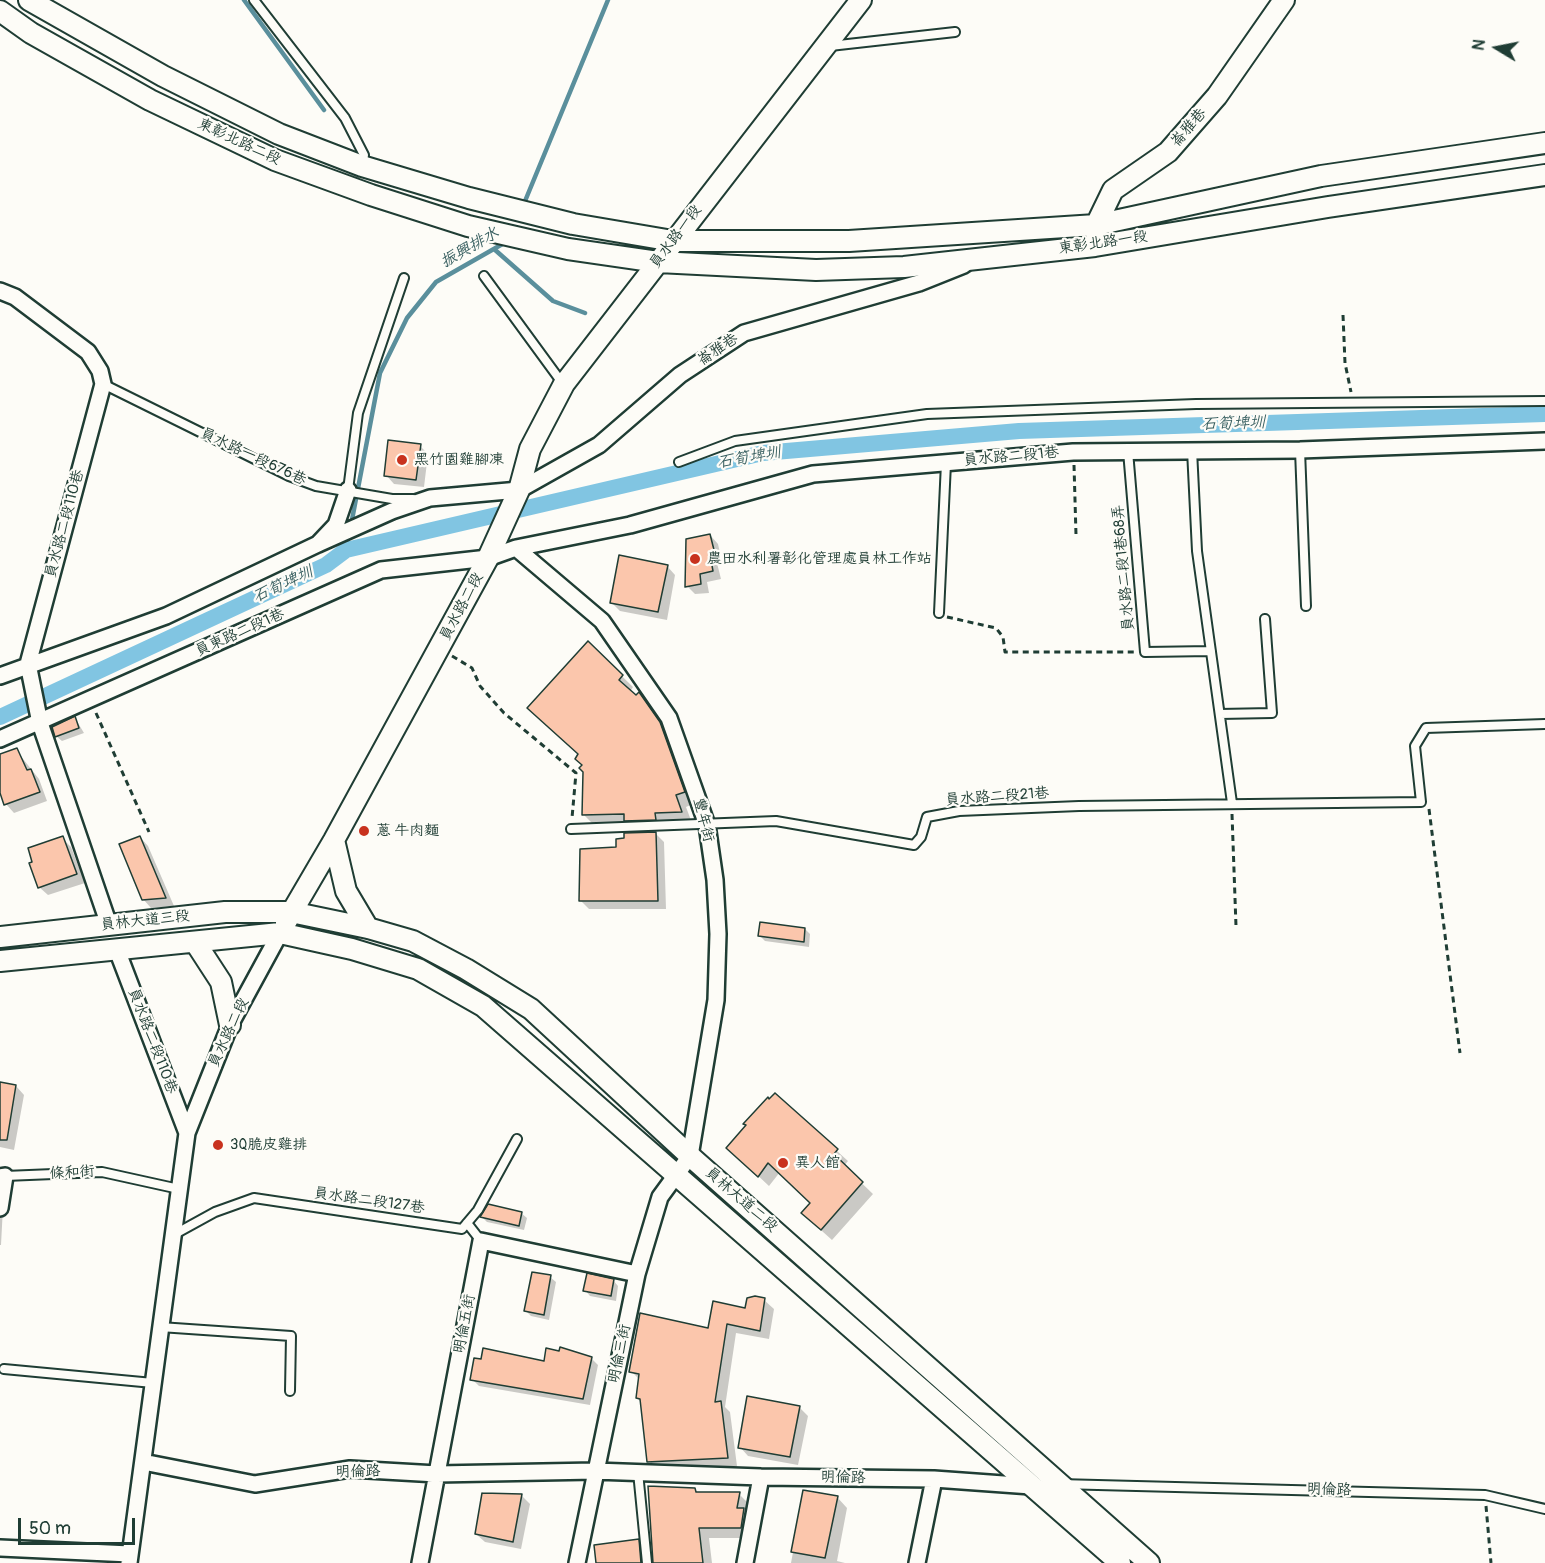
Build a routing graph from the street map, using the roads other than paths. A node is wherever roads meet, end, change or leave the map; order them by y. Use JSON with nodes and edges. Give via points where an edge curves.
{"nodes":[{"id":1,"x":29,"y":0,"type":"edge"},
{"id":2,"x":254,"y":0,"type":"edge"},
{"id":3,"x":1284,"y":0,"type":"edge"},
{"id":4,"x":853,"y":5,"type":"edge"},
{"id":5,"x":0,"y":12,"type":"edge"},
{"id":6,"x":955,"y":32,"type":"dead end"},
{"id":7,"x":823,"y":47,"type":"junction"},
{"id":8,"x":1545,"y":143,"type":"edge"},
{"id":9,"x":362,"y":166,"type":"junction"},
{"id":10,"x":1545,"y":175,"type":"edge"},
{"id":11,"x":1096,"y":225,"type":"junction"},
{"id":12,"x":673,"y":241,"type":"junction"},
{"id":13,"x":1095,"y":246,"type":"junction"},
{"id":14,"x":981,"y":258,"type":"junction"},
{"id":15,"x":658,"y":262,"type":"junction"},
{"id":16,"x":484,"y":276,"type":"dead end"},
{"id":17,"x":404,"y":278,"type":"dead end"},
{"id":18,"x":0,"y":291,"type":"edge"},
{"id":19,"x":104,"y":384,"type":"junction"},
{"id":20,"x":564,"y":384,"type":"junction"},
{"id":21,"x":1545,"y":401,"type":"edge"},
{"id":22,"x":1545,"y":441,"type":"edge"},
{"id":23,"x":1192,"y":450,"type":"junction"},
{"id":24,"x":1300,"y":450,"type":"junction"},
{"id":25,"x":1128,"y":451,"type":"junction"},
{"id":26,"x":679,"y":462,"type":"dead end"},
{"id":27,"x":946,"y":463,"type":"junction"},
{"id":28,"x":348,"y":490,"type":"junction"},
{"id":29,"x":519,"y":490,"type":"junction"},
{"id":30,"x":392,"y":505,"type":"junction"},
{"id":31,"x":318,"y":544,"type":"junction"},
{"id":32,"x":516,"y":548,"type":"junction"},
{"id":33,"x":488,"y":558,"type":"junction"},
{"id":34,"x":1306,"y":606,"type":"dead end"},
{"id":35,"x":939,"y":613,"type":"road end"},
{"id":36,"x":1265,"y":619,"type":"dead end"},
{"id":37,"x":1211,"y":651,"type":"junction"},
{"id":38,"x":28,"y":664,"type":"junction"},
{"id":39,"x":0,"y":676,"type":"edge"},
{"id":40,"x":1220,"y":714,"type":"junction"},
{"id":41,"x":40,"y":723,"type":"junction"},
{"id":42,"x":1545,"y":724,"type":"edge"},
{"id":43,"x":0,"y":739,"type":"edge"},
{"id":44,"x":1232,"y":803,"type":"junction"},
{"id":45,"x":707,"y":825,"type":"junction"},
{"id":46,"x":571,"y":829,"type":"road end"},
{"id":47,"x":334,"y":840,"type":"junction"},
{"id":48,"x":291,"y":912,"type":"junction"},
{"id":49,"x":109,"y":925,"type":"junction"},
{"id":50,"x":368,"y":928,"type":"junction"},
{"id":51,"x":280,"y":933,"type":"junction"},
{"id":52,"x":0,"y":937,"type":"edge"},
{"id":53,"x":195,"y":942,"type":"junction"},
{"id":54,"x":117,"y":950,"type":"junction"},
{"id":55,"x":0,"y":961,"type":"edge"},
{"id":56,"x":230,"y":1024,"type":"junction"},
{"id":57,"x":186,"y":1133,"type":"junction"},
{"id":58,"x":517,"y":1139,"type":"dead end"},
{"id":59,"x":690,"y":1155,"type":"junction"},
{"id":60,"x":676,"y":1174,"type":"junction"},
{"id":61,"x":2,"y":1177,"type":"edge"},
{"id":62,"x":179,"y":1189,"type":"junction"},
{"id":63,"x":0,"y":1208,"type":"edge"},
{"id":64,"x":467,"y":1222,"type":"junction"},
{"id":65,"x":175,"y":1234,"type":"junction"},
{"id":66,"x":481,"y":1241,"type":"junction"},
{"id":67,"x":637,"y":1274,"type":"junction"},
{"id":68,"x":160,"y":1327,"type":"junction"},
{"id":69,"x":4,"y":1369,"type":"dead end"},
{"id":70,"x":153,"y":1383,"type":"junction"},
{"id":71,"x":290,"y":1392,"type":"dead end"},
{"id":72,"x":143,"y":1462,"type":"junction"},
{"id":73,"x":595,"y":1471,"type":"junction"},
{"id":74,"x":638,"y":1472,"type":"junction"},
{"id":75,"x":437,"y":1474,"type":"junction"},
{"id":76,"x":761,"y":1477,"type":"junction"},
{"id":77,"x":934,"y":1479,"type":"junction"},
{"id":78,"x":1059,"y":1484,"type":"junction"},
{"id":79,"x":1031,"y":1486,"type":"junction"},
{"id":80,"x":1545,"y":1509,"type":"edge"},
{"id":81,"x":0,"y":1548,"type":"edge"},
{"id":82,"x":130,"y":1558,"type":"edge"},
{"id":83,"x":420,"y":1563,"type":"edge"},
{"id":84,"x":577,"y":1563,"type":"edge"},
{"id":85,"x":647,"y":1563,"type":"edge"},
{"id":86,"x":745,"y":1563,"type":"edge"},
{"id":87,"x":917,"y":1563,"type":"edge"},
{"id":88,"x":1120,"y":1563,"type":"edge"},
{"id":89,"x":1149,"y":1563,"type":"edge"}],
"edges":[{"from":1,"to":9,"type":"street","name":"東彰北路二段","via":[[279,134]]},
{"from":2,"to":9,"type":"lane","via":[[345,118],[364,154]]},
{"from":3,"to":11,"type":"street","name":"崙雅巷","via":[[1217,96],[1168,152],[1113,190]]},
{"from":4,"to":7,"type":"street","name":"員水路一段"},
{"from":5,"to":15,"type":"street","name":"東彰北路二段","via":[[150,100],[275,160],[371,195],[497,232],[568,249]]},
{"from":6,"to":7,"type":"lane"},
{"from":7,"to":12,"type":"street","name":"員水路一段"},
{"from":8,"to":11,"type":"street","name":"東彰北路一段","via":[[1321,176]]},
{"from":9,"to":12,"type":"street","name":"東彰北路二段","via":[[573,224]]},
{"from":10,"to":13,"type":"street","name":"東彰北路一段"},
{"from":11,"to":12,"type":"street","name":"東彰北路一段","via":[[849,241]]},
{"from":11,"to":13,"type":"street","name":"崙雅巷"},
{"from":12,"to":15,"type":"street","name":"員水路一段"},
{"from":13,"to":14,"type":"street","name":"東彰北路一段"},
{"from":14,"to":15,"type":"street","name":"東彰北路一段","via":[[904,267],[816,270]]},
{"from":14,"to":29,"type":"street","name":"崙雅巷","via":[[919,283],[744,333],[680,375],[599,445]]},
{"from":15,"to":20,"type":"street","name":"員水路一段"},
{"from":16,"to":20,"type":"lane"},
{"from":17,"to":28,"type":"lane","via":[[358,413]]},
{"from":18,"to":19,"type":"street","via":[[15,297],[88,352]]},
{"from":19,"to":28,"type":"lane","name":"員水路一段676巷","via":[[289,476],[316,486]]},
{"from":19,"to":38,"type":"street","name":"員水路二段110巷"},
{"from":20,"to":29,"type":"street","name":"員水路一段","via":[[530,449]]},
{"from":21,"to":26,"type":"lane","via":[[1184,405],[927,414],[735,441]]},
{"from":22,"to":24,"type":"street","name":"員水路二段1巷"},
{"from":23,"to":24,"type":"street","name":"員水路二段1巷"},
{"from":23,"to":25,"type":"street","name":"員水路二段1巷"},
{"from":23,"to":37,"type":"lane","via":[[1197,551]]},
{"from":24,"to":34,"type":"lane"},
{"from":25,"to":27,"type":"street","name":"員水路二段1巷"},
{"from":25,"to":37,"type":"lane","name":"員水路二段1巷68弄","via":[[1145,652]]},
{"from":27,"to":32,"type":"street","name":"員水路二段1巷","via":[[813,474],[630,525]]},
{"from":27,"to":35,"type":"lane"},
{"from":28,"to":30,"type":"lane","name":"員水路一段676巷"},
{"from":28,"to":31,"type":"street","via":[[336,525]]},
{"from":29,"to":30,"type":"street"},
{"from":29,"to":33,"type":"street","name":"員水路二段"},
{"from":30,"to":31,"type":"street"},
{"from":31,"to":38,"type":"street","via":[[166,616]]},
{"from":32,"to":33,"type":"street","name":"員水路二段1巷"},
{"from":32,"to":45,"type":"street","name":"豐年街","via":[[602,621],[669,718]]},
{"from":33,"to":41,"type":"street","name":"員東路二段1巷","via":[[381,570]]},
{"from":33,"to":47,"type":"street","name":"員水路二段"},
{"from":36,"to":40,"type":"lane","via":[[1272,713]]},
{"from":37,"to":40,"type":"lane"},
{"from":38,"to":39,"type":"street"},
{"from":38,"to":41,"type":"street"},
{"from":40,"to":44,"type":"lane"},
{"from":41,"to":43,"type":"street","name":"員東路二段1巷"},
{"from":41,"to":49,"type":"street"},
{"from":42,"to":44,"type":"lane","name":"員水路二段21巷","via":[[1426,728],[1415,746],[1421,802]]},
{"from":44,"to":45,"type":"lane","name":"員水路二段21巷","via":[[959,811],[927,817],[914,845],[776,821]]},
{"from":45,"to":46,"type":"lane","name":"員水路二段21巷"},
{"from":45,"to":59,"type":"street","name":"豐年街","via":[[716,880],[716,1000]]},
{"from":47,"to":48,"type":"street","name":"員水路二段"},
{"from":47,"to":50,"type":"street","via":[[345,891]]},
{"from":48,"to":49,"type":"street","name":"員林大道三段","via":[[225,912]]},
{"from":48,"to":50,"type":"street","name":"員林大道二段"},
{"from":48,"to":51,"type":"street","name":"員水路二段"},
{"from":49,"to":52,"type":"street","name":"員林大道三段"},
{"from":50,"to":59,"type":"street","name":"員林大道二段","via":[[413,941],[531,1009]]},
{"from":51,"to":53,"type":"street","name":"員林大道三段"},
{"from":51,"to":56,"type":"street","name":"員水路二段"},
{"from":51,"to":60,"type":"street","name":"員林大道二段","via":[[418,969],[483,1006]]},
{"from":53,"to":54,"type":"street","name":"員林大道三段"},
{"from":53,"to":56,"type":"street","via":[[221,982]]},
{"from":54,"to":55,"type":"street","name":"員林大道三段"},
{"from":54,"to":57,"type":"street","name":"員水路二段110巷"},
{"from":56,"to":57,"type":"street","name":"員水路二段"},
{"from":57,"to":62,"type":"street","name":"員水路二段"},
{"from":58,"to":64,"type":"lane","via":[[478,1210]]},
{"from":59,"to":60,"type":"street","name":"明倫三街"},
{"from":59,"to":78,"type":"street","name":"員林大道二段"},
{"from":60,"to":67,"type":"street","name":"明倫三街","via":[[660,1197]]},
{"from":60,"to":79,"type":"street","name":"員林大道二段"},
{"from":61,"to":62,"type":"lane","name":"條和街","via":[[102,1172]]},
{"from":61,"to":63,"type":"street"},
{"from":62,"to":65,"type":"street","name":"員水路二段"},
{"from":64,"to":65,"type":"lane","name":"員水路二段127巷","via":[[462,1229],[254,1198],[214,1212]]},
{"from":64,"to":66,"type":"lane"},
{"from":65,"to":68,"type":"street","name":"員水路二段"},
{"from":66,"to":67,"type":"street"},
{"from":66,"to":75,"type":"street","name":"明倫五街"},
{"from":67,"to":73,"type":"street","name":"明倫三街"},
{"from":68,"to":70,"type":"street","name":"員水路二段"},
{"from":68,"to":71,"type":"lane","via":[[291,1336]]},
{"from":69,"to":70,"type":"lane"},
{"from":70,"to":72,"type":"street","name":"員水路二段"},
{"from":72,"to":75,"type":"street","name":"明倫路","via":[[255,1484],[350,1469]]},
{"from":72,"to":82,"type":"street","name":"員水路二段"},
{"from":73,"to":74,"type":"street","name":"明倫路"},
{"from":73,"to":75,"type":"street","name":"明倫路"},
{"from":73,"to":84,"type":"street","name":"明倫三街"},
{"from":74,"to":76,"type":"street","name":"明倫路"},
{"from":74,"to":85,"type":"lane"},
{"from":75,"to":83,"type":"street","name":"明倫五街"},
{"from":76,"to":77,"type":"street","name":"明倫路"},
{"from":76,"to":86,"type":"street"},
{"from":77,"to":79,"type":"street","name":"明倫路"},
{"from":77,"to":87,"type":"street"},
{"from":78,"to":79,"type":"lane","name":"明倫路"},
{"from":78,"to":80,"type":"lane","name":"明倫路","via":[[1485,1495]]},
{"from":78,"to":89,"type":"street","name":"員林大道二段"},
{"from":79,"to":88,"type":"street","name":"員林大道二段"},
{"from":81,"to":82,"type":"street"}]}
